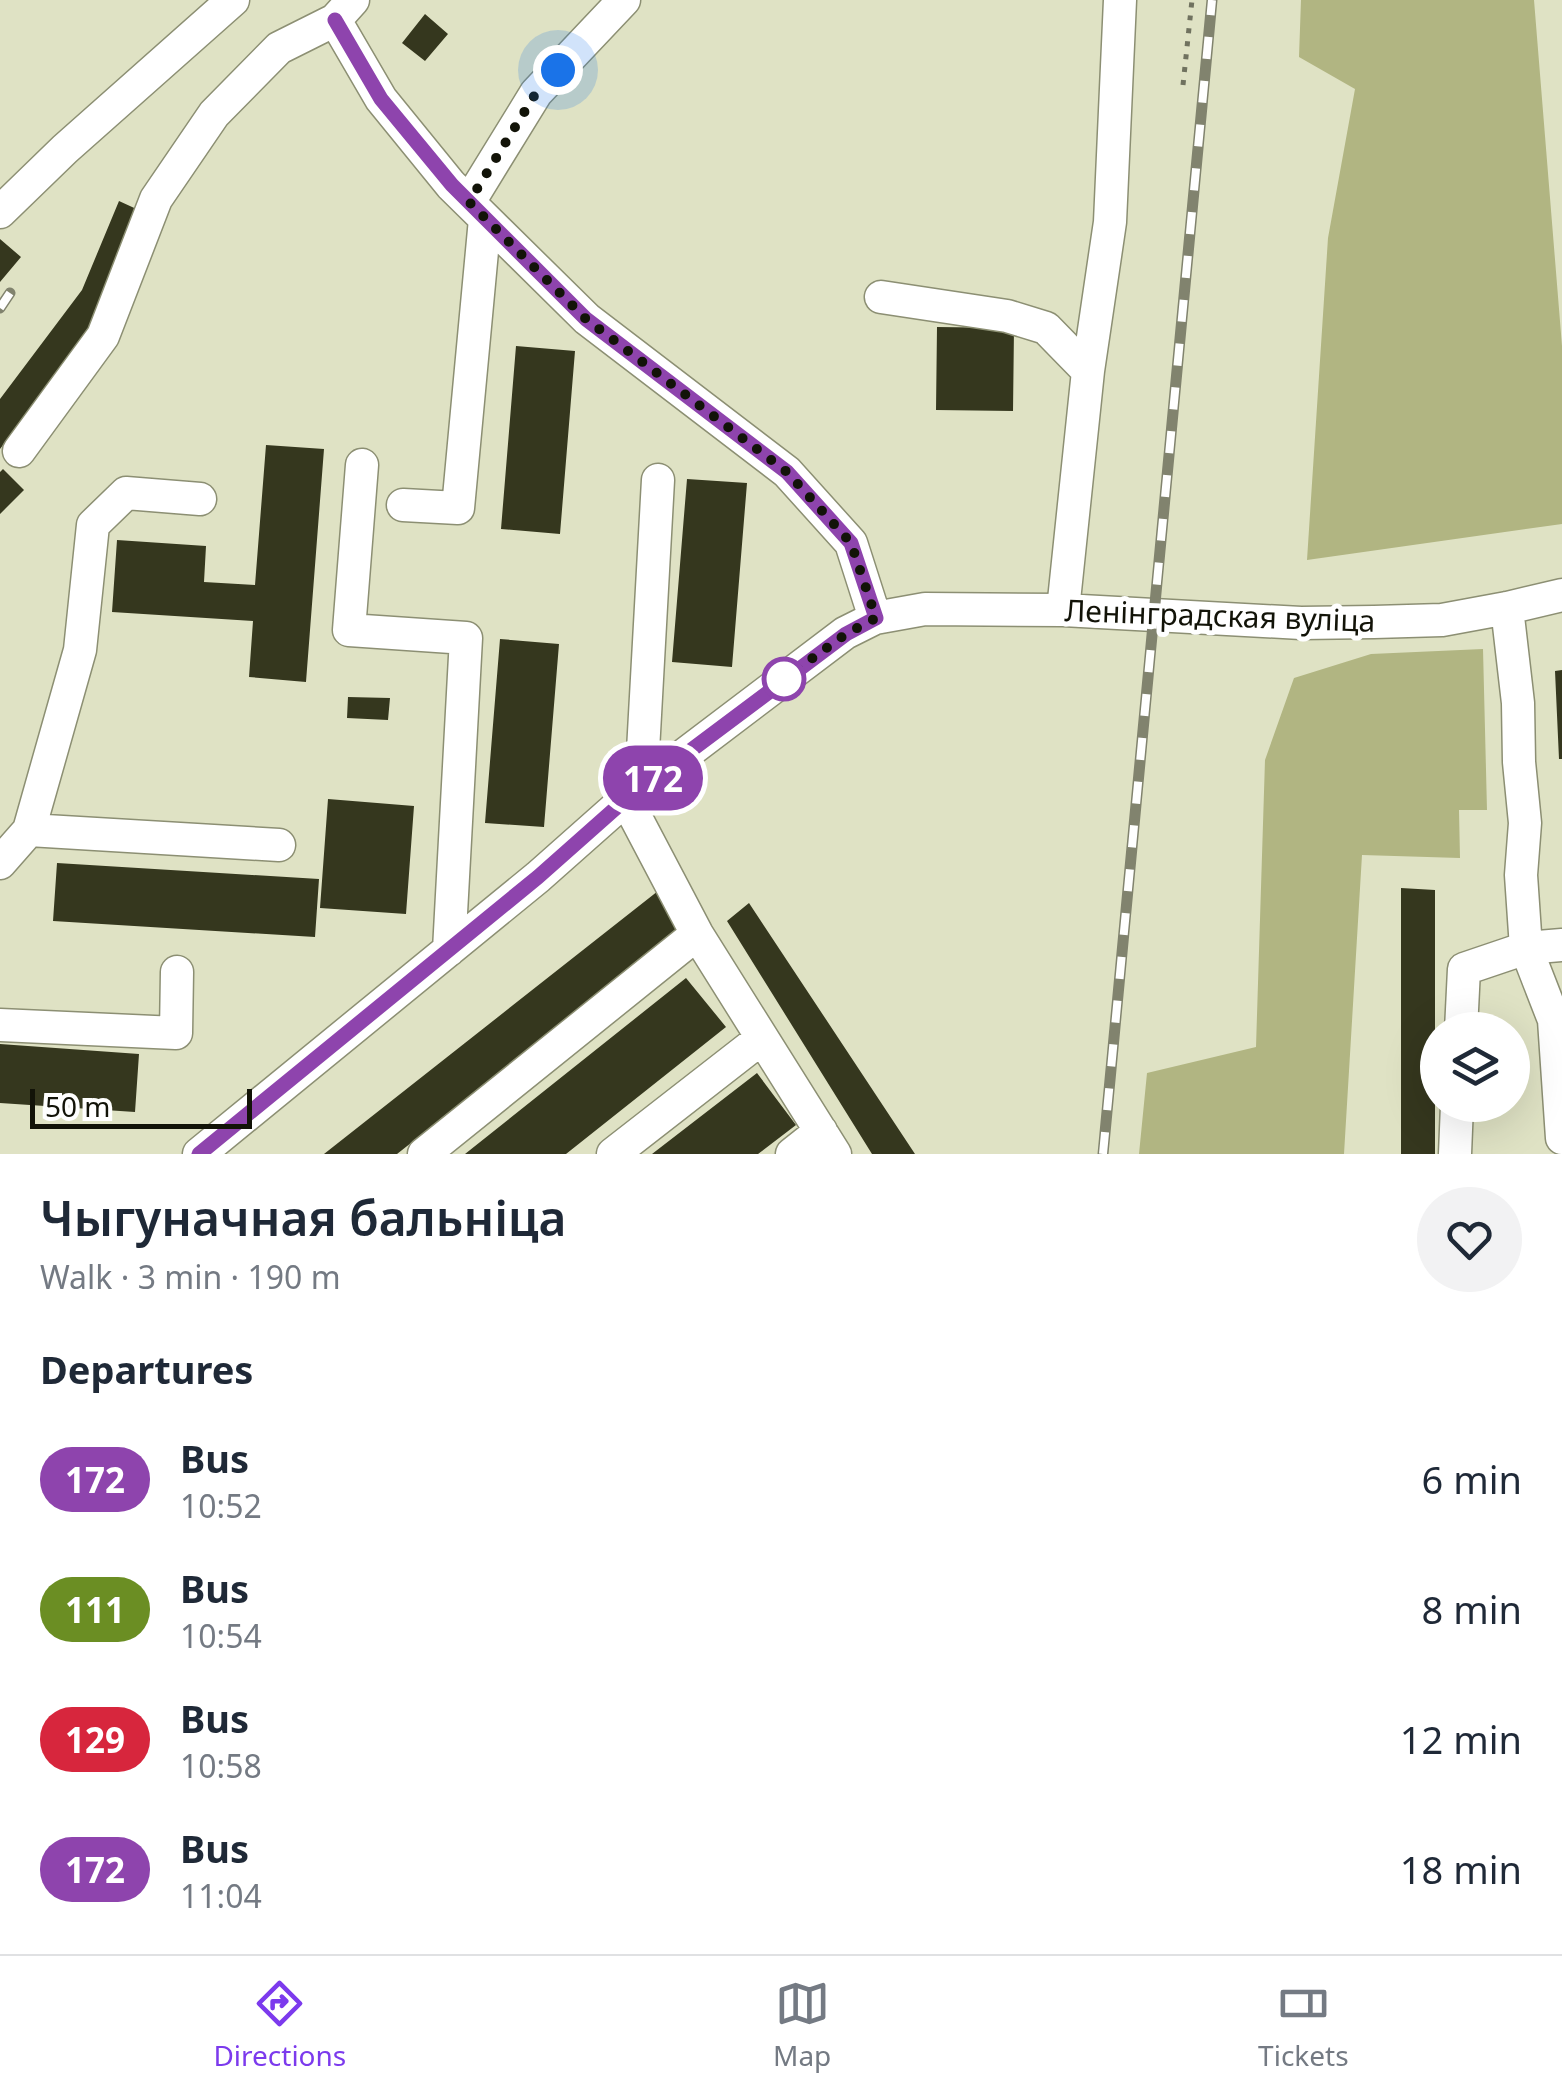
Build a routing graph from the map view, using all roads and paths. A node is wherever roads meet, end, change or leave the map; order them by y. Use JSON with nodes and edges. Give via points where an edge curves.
{"nodes":[{"id":1,"x":233,"y":0,"type":"edge"},
{"id":2,"x":624,"y":0,"type":"edge"},
{"id":3,"x":1120,"y":0,"type":"edge"},
{"id":4,"x":1192,"y":0,"type":"edge"},
{"id":5,"x":344,"y":10,"type":"edge"},
{"id":6,"x":1183,"y":85,"type":"dead end"},
{"id":7,"x":477,"y":211,"type":"junction"},
{"id":8,"x":0,"y":212,"type":"edge"},
{"id":9,"x":880,"y":297,"type":"dead end"},
{"id":10,"x":1088,"y":371,"type":"junction"},
{"id":11,"x":19,"y":451,"type":"dead end"},
{"id":12,"x":362,"y":465,"type":"dead end"},
{"id":13,"x":658,"y":480,"type":"dead end"},
{"id":14,"x":200,"y":499,"type":"dead end"},
{"id":15,"x":402,"y":505,"type":"dead end"},
{"id":16,"x":1562,"y":595,"type":"edge"},
{"id":17,"x":1507,"y":608,"type":"junction"},
{"id":18,"x":1064,"y":610,"type":"junction"},
{"id":19,"x":876,"y":618,"type":"junction"},
{"id":20,"x":633,"y":793,"type":"junction"},
{"id":21,"x":29,"y":830,"type":"junction"},
{"id":22,"x":280,"y":846,"type":"dead end"},
{"id":23,"x":0,"y":863,"type":"edge"},
{"id":24,"x":697,"y":934,"type":"junction"},
{"id":25,"x":1562,"y":945,"type":"edge"},
{"id":26,"x":1526,"y":948,"type":"junction"},
{"id":27,"x":449,"y":950,"type":"junction"},
{"id":28,"x":177,"y":972,"type":"dead end"},
{"id":29,"x":1462,"y":1012,"type":"edge"},
{"id":30,"x":0,"y":1025,"type":"edge"},
{"id":31,"x":762,"y":1038,"type":"junction"},
{"id":32,"x":1457,"y":1122,"type":"edge"},
{"id":33,"x":1562,"y":1138,"type":"edge"},
{"id":34,"x":828,"y":1142,"type":"edge"},
{"id":35,"x":199,"y":1154,"type":"edge"},
{"id":36,"x":424,"y":1154,"type":"edge"},
{"id":37,"x":613,"y":1154,"type":"edge"},
{"id":38,"x":792,"y":1154,"type":"edge"},
{"id":39,"x":1455,"y":1154,"type":"edge"}],
"edges":[{"from":1,"to":8,"type":"street"},
{"from":2,"to":7,"type":"street","via":[[536,93]]},
{"from":3,"to":10,"type":"street","via":[[1110,222]]},
{"from":4,"to":6,"type":"path"},
{"from":5,"to":7,"type":"street","via":[[381,99]]},
{"from":5,"to":11,"type":"street","via":[[279,48],[214,114],[156,200],[102,336]]},
{"from":7,"to":15,"type":"street","via":[[458,508]]},
{"from":7,"to":19,"type":"street","via":[[586,319],[787,472],[851,543]]},
{"from":9,"to":10,"type":"street","via":[[1046,328]]},
{"from":10,"to":18,"type":"street"},
{"from":12,"to":27,"type":"street","via":[[349,630],[466,638]]},
{"from":13,"to":20,"type":"street"},
{"from":14,"to":21,"type":"street","via":[[126,493],[93,525],[80,650]]},
{"from":16,"to":17,"type":"street","name":"Ленінградская вуліца"},
{"from":17,"to":18,"type":"street","name":"Ленінградская вуліца","via":[[1442,620],[1300,623]]},
{"from":17,"to":26,"type":"street","via":[[1518,703]]},
{"from":18,"to":19,"type":"street","name":"Ленінградская вуліца","via":[[925,608]]},
{"from":19,"to":20,"type":"street","name":"Ленінградская вуліца"},
{"from":20,"to":24,"type":"street"},
{"from":20,"to":27,"type":"street","name":"Ленінградская вуліца"},
{"from":21,"to":22,"type":"street"},
{"from":21,"to":23,"type":"street"},
{"from":24,"to":31,"type":"street"},
{"from":24,"to":36,"type":"street"},
{"from":25,"to":26,"type":"street"},
{"from":26,"to":29,"type":"street","via":[[1464,969]]},
{"from":26,"to":33,"type":"street","via":[[1554,1020]]},
{"from":27,"to":35,"type":"street","name":"Ленінградская вуліца"},
{"from":28,"to":30,"type":"street","via":[[176,1033]]},
{"from":31,"to":34,"type":"street"},
{"from":31,"to":37,"type":"street"},
{"from":32,"to":39,"type":"street"},
{"from":34,"to":38,"type":"street"}]}
